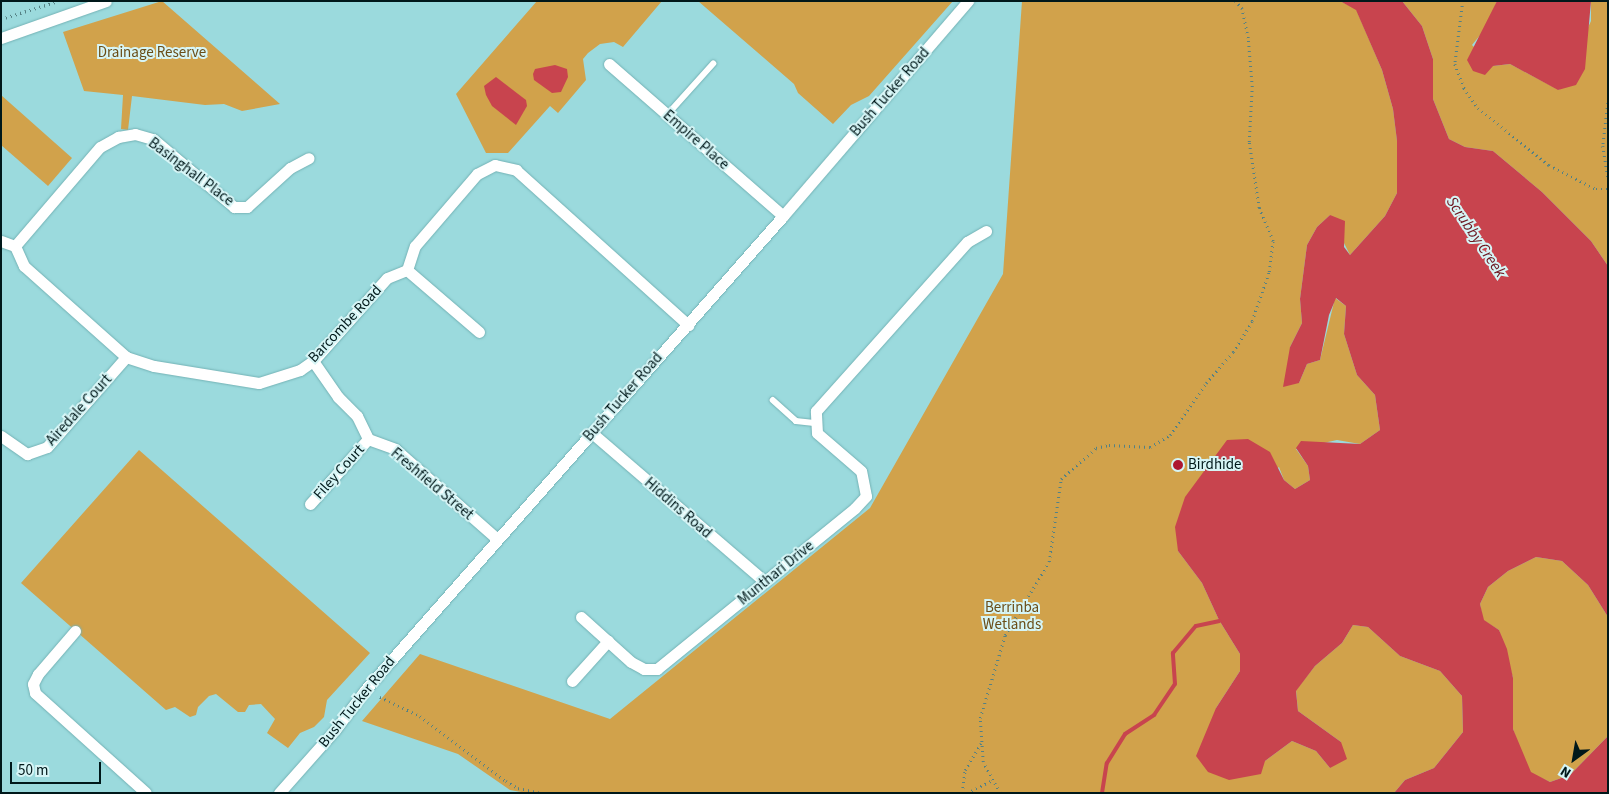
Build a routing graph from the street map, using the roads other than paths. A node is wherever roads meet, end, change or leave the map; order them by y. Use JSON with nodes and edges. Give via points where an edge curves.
{"nodes":[{"id":1,"x":106,"y":1,"type":"edge"},
{"id":2,"x":968,"y":1,"type":"edge"},
{"id":3,"x":1,"y":38,"type":"edge"},
{"id":4,"x":609,"y":64,"type":"dead end"},
{"id":5,"x":713,"y":64,"type":"dead end"},
{"id":6,"x":667,"y":115,"type":"junction"},
{"id":7,"x":309,"y":158,"type":"dead end"},
{"id":8,"x":783,"y":216,"type":"junction"},
{"id":9,"x":986,"y":231,"type":"dead end"},
{"id":10,"x":1,"y":241,"type":"edge"},
{"id":11,"x":15,"y":246,"type":"junction"},
{"id":12,"x":407,"y":270,"type":"junction"},
{"id":13,"x":688,"y":325,"type":"junction"},
{"id":14,"x":479,"y":332,"type":"dead end"},
{"id":15,"x":126,"y":357,"type":"junction"},
{"id":16,"x":313,"y":361,"type":"junction"},
{"id":17,"x":773,"y":400,"type":"dead end"},
{"id":18,"x":814,"y":423,"type":"junction"},
{"id":19,"x":592,"y":433,"type":"junction"},
{"id":20,"x":1,"y":436,"type":"edge"},
{"id":21,"x":368,"y":439,"type":"junction"},
{"id":22,"x":310,"y":504,"type":"dead end"},
{"id":23,"x":497,"y":539,"type":"junction"},
{"id":24,"x":765,"y":582,"type":"junction"},
{"id":25,"x":581,"y":618,"type":"dead end"},
{"id":26,"x":75,"y":631,"type":"dead end"},
{"id":27,"x":608,"y":641,"type":"junction"},
{"id":28,"x":572,"y":681,"type":"dead end"},
{"id":29,"x":146,"y":793,"type":"edge"},
{"id":30,"x":279,"y":793,"type":"edge"}],
"edges":[{"from":1,"to":3,"type":"street"},
{"from":2,"to":8,"type":"street","name":"Bush Tucker Road"},
{"from":4,"to":6,"type":"street","name":"Empire Place"},
{"from":5,"to":6,"type":"lane"},
{"from":6,"to":8,"type":"street","name":"Empire Place"},
{"from":7,"to":11,"type":"street","name":"Basinghall Place","via":[[290,168],[247,207],[234,208],[153,139],[135,134],[118,137],[100,147]]},
{"from":8,"to":13,"type":"street","name":"Bush Tucker Road"},
{"from":9,"to":18,"type":"street","via":[[966,242],[816,411]]},
{"from":10,"to":11,"type":"street"},
{"from":11,"to":15,"type":"street","name":"Barcombe Road","via":[[24,266]]},
{"from":12,"to":13,"type":"street","via":[[416,246],[477,174],[495,165],[516,170]]},
{"from":12,"to":14,"type":"street"},
{"from":12,"to":16,"type":"street","name":"Barcombe Road","via":[[387,278]]},
{"from":13,"to":19,"type":"street","name":"Bush Tucker Road"},
{"from":15,"to":16,"type":"street","name":"Barcombe Road","via":[[154,366],[259,383],[300,370]]},
{"from":15,"to":20,"type":"street","name":"Airedale Court","via":[[47,447],[27,454]]},
{"from":16,"to":21,"type":"street","via":[[338,397],[357,416]]},
{"from":17,"to":18,"type":"lane","via":[[796,421]]},
{"from":18,"to":24,"type":"street","name":"Munthari Drive","via":[[817,433],[861,471],[866,496]]},
{"from":19,"to":23,"type":"street","name":"Bush Tucker Road"},
{"from":19,"to":24,"type":"street","name":"Hiddins Road"},
{"from":21,"to":22,"type":"street","name":"Filey Court"},
{"from":21,"to":23,"type":"street","name":"Freshfield Street","via":[[395,449]]},
{"from":23,"to":30,"type":"street","name":"Bush Tucker Road"},
{"from":24,"to":27,"type":"street","name":"Munthari Drive","via":[[657,669],[644,669],[631,662]]},
{"from":25,"to":27,"type":"street","name":"Munthari Drive"},
{"from":26,"to":29,"type":"street","via":[[38,674],[33,684],[35,694]]},
{"from":27,"to":28,"type":"street"}]}
